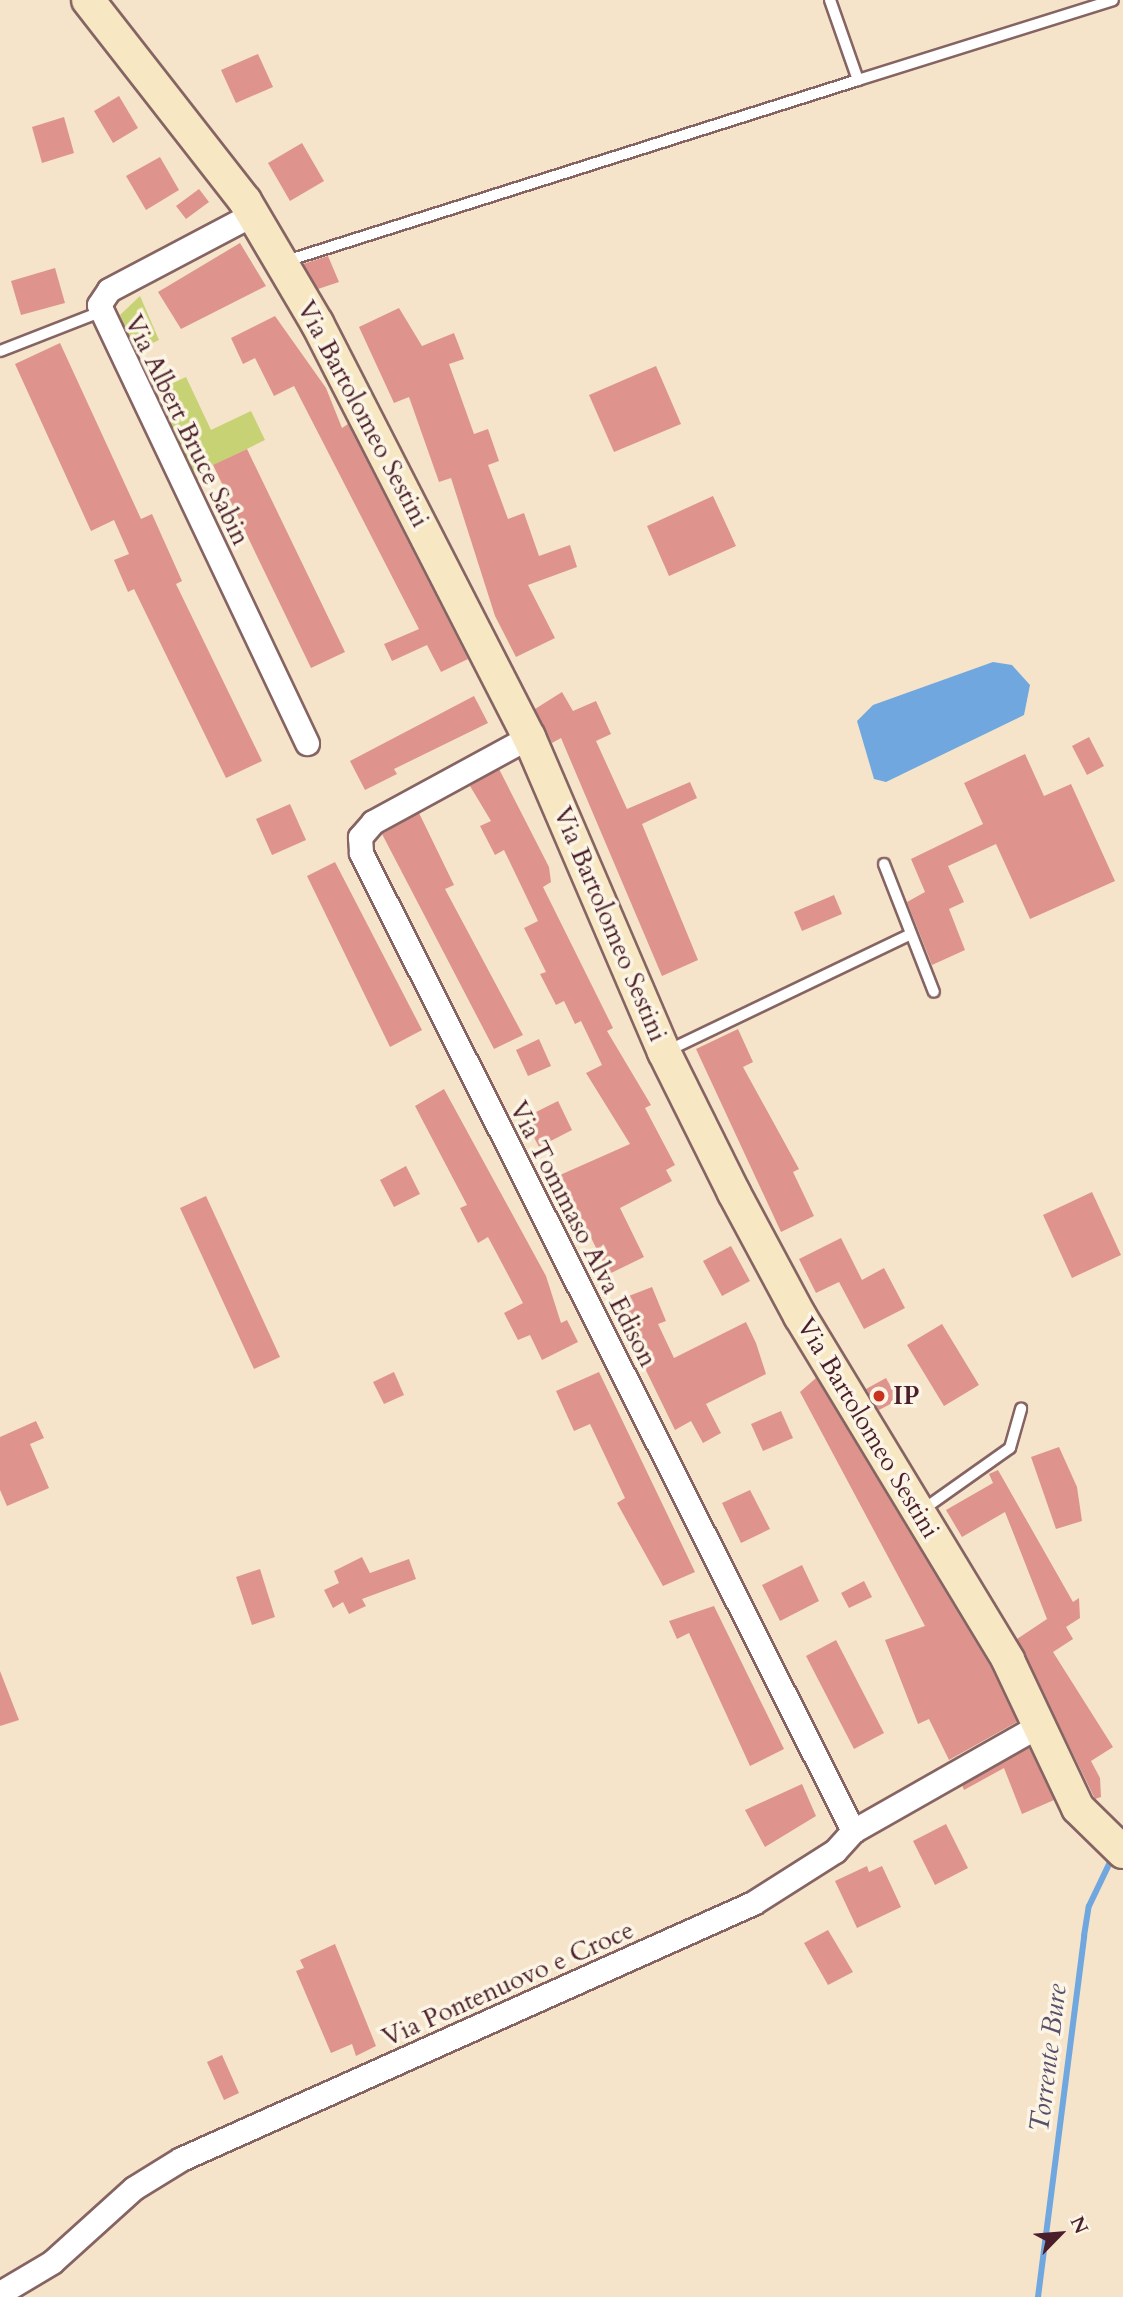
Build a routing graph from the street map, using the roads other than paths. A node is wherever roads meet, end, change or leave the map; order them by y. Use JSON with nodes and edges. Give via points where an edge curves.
{"nodes":[{"id":1,"x":88,"y":0,"type":"edge"},
{"id":2,"x":830,"y":0,"type":"edge"},
{"id":3,"x":1113,"y":0,"type":"edge"},
{"id":4,"x":858,"y":80,"type":"junction"},
{"id":5,"x":253,"y":214,"type":"junction"},
{"id":6,"x":283,"y":262,"type":"junction"},
{"id":7,"x":100,"y":312,"type":"junction"},
{"id":8,"x":0,"y":351,"type":"edge"},
{"id":9,"x":529,"y":737,"type":"junction"},
{"id":10,"x":307,"y":743,"type":"dead end"},
{"id":11,"x":884,"y":863,"type":"dead end"},
{"id":12,"x":909,"y":935,"type":"junction"},
{"id":13,"x":934,"y":992,"type":"dead end"},
{"id":14,"x":664,"y":1052,"type":"junction"},
{"id":15,"x":1021,"y":1409,"type":"dead end"},
{"id":16,"x":919,"y":1512,"type":"junction"},
{"id":17,"x":1041,"y":1724,"type":"junction"},
{"id":18,"x":853,"y":1831,"type":"junction"},
{"id":19,"x":1123,"y":1852,"type":"edge"},
{"id":20,"x":0,"y":2293,"type":"edge"}],
"edges":[{"from":1,"to":5,"type":"main road","name":"Via Bartolomeo Sestini"},
{"from":2,"to":4,"type":"lane"},
{"from":3,"to":4,"type":"lane"},
{"from":4,"to":6,"type":"lane"},
{"from":5,"to":6,"type":"main road","name":"Via Bartolomeo Sestini"},
{"from":5,"to":7,"type":"street","name":"Via Albert Bruce Sabin","via":[[109,290],[100,299]]},
{"from":6,"to":9,"type":"main road","name":"Via Bartolomeo Sestini"},
{"from":7,"to":8,"type":"lane"},
{"from":7,"to":10,"type":"street","name":"Via Albert Bruce Sabin"},
{"from":9,"to":14,"type":"main road","name":"Via Bartolomeo Sestini"},
{"from":9,"to":18,"type":"street","name":"Via Tommaso Alva Edison","via":[[373,822],[360,837],[361,853]]},
{"from":11,"to":12,"type":"lane"},
{"from":12,"to":13,"type":"lane"},
{"from":12,"to":14,"type":"lane"},
{"from":14,"to":16,"type":"main road","name":"Via Bartolomeo Sestini","via":[[800,1316]]},
{"from":15,"to":16,"type":"lane","via":[[1010,1448]]},
{"from":16,"to":17,"type":"main road","name":"Via Bartolomeo Sestini"},
{"from":17,"to":18,"type":"street","name":"Via Pontenuovo e Croce"},
{"from":17,"to":19,"type":"main road","name":"Via Bartolomeo Sestini","via":[[1083,1815]]},
{"from":18,"to":20,"type":"street","name":"Via Pontenuovo e Croce","via":[[835,1851],[752,1903],[181,2159],[134,2188],[52,2262]]}]}
